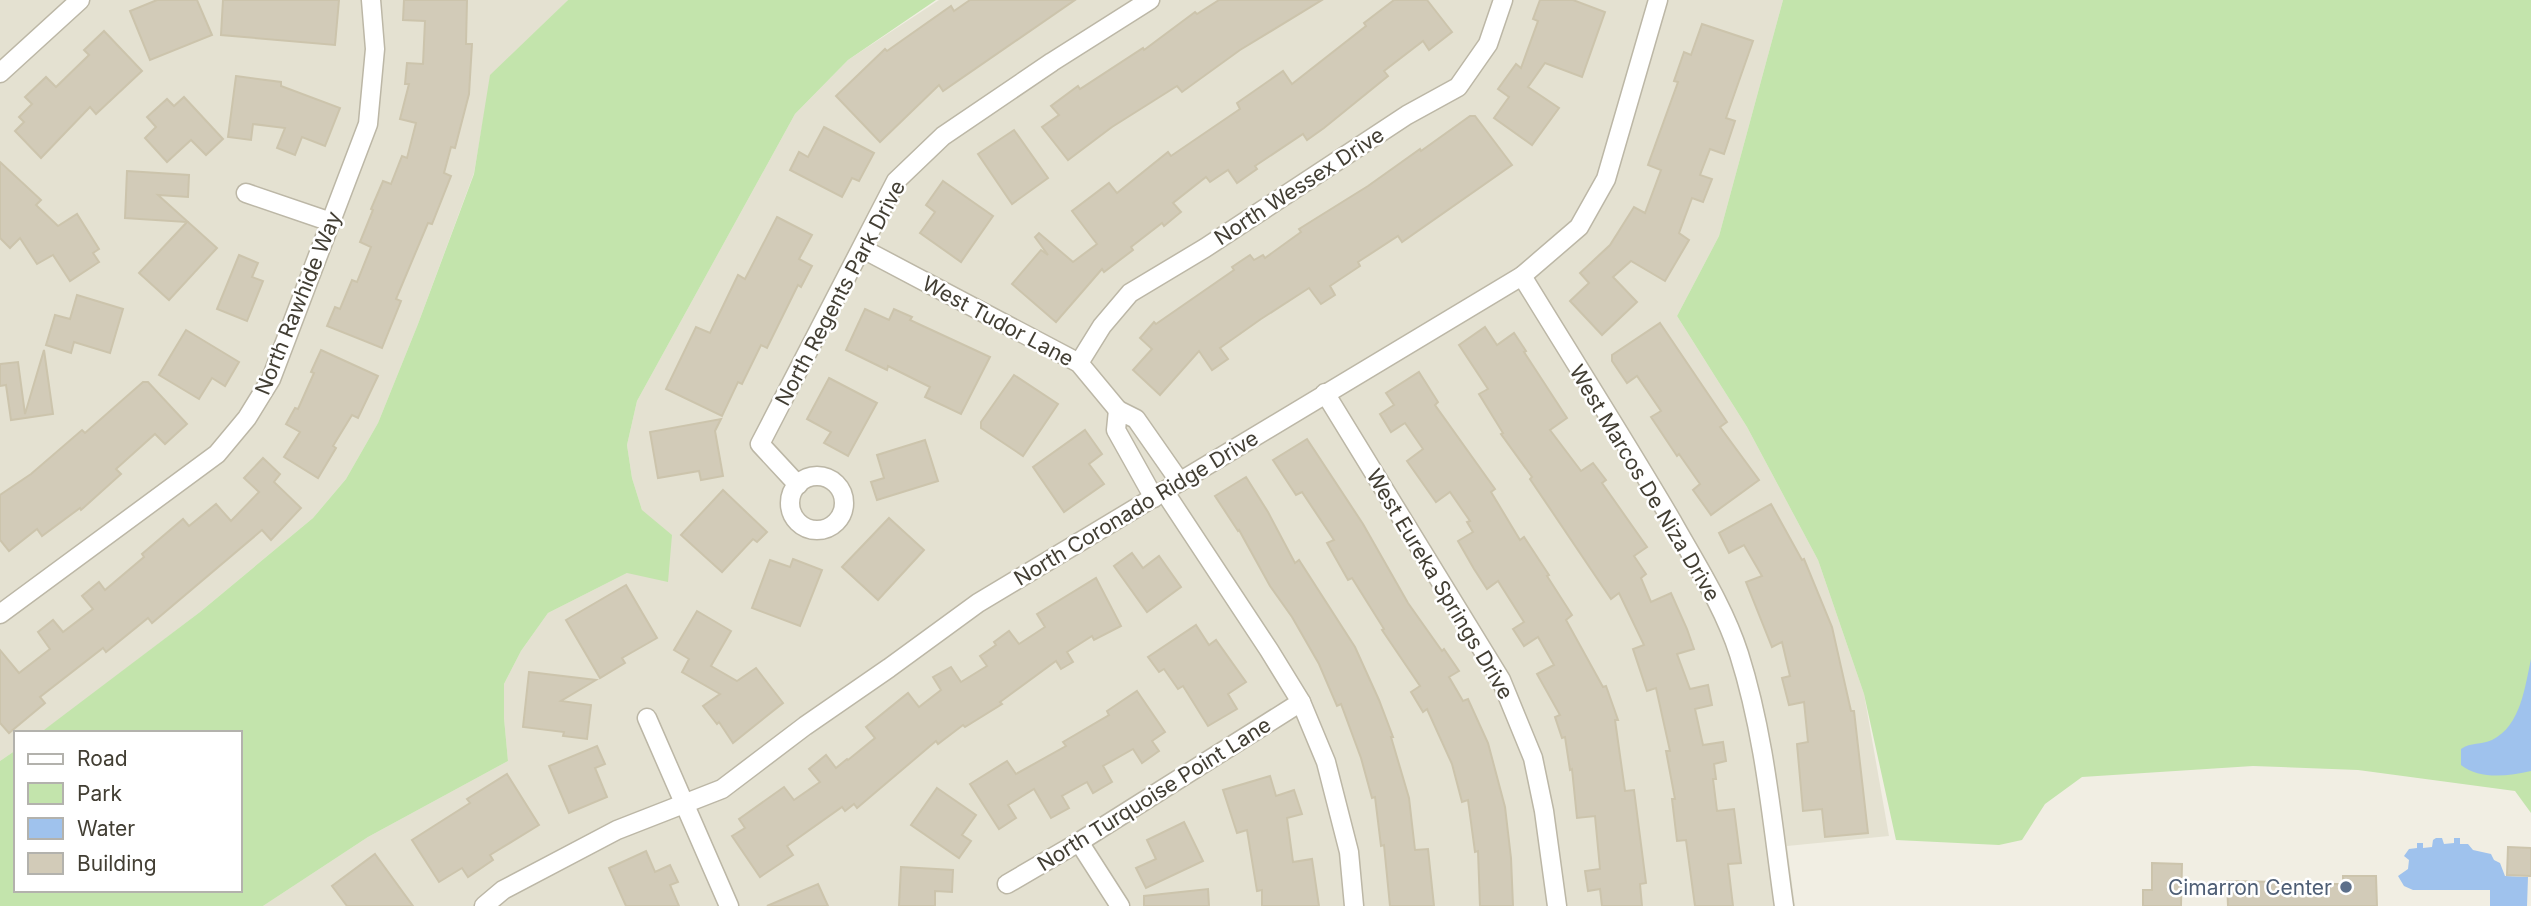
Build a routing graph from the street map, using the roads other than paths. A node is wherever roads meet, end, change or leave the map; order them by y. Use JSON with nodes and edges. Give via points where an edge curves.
{"nodes":[{"id":1,"x":80,"y":0,"type":"edge"},
{"id":2,"x":371,"y":0,"type":"edge"},
{"id":3,"x":1150,"y":0,"type":"edge"},
{"id":4,"x":1503,"y":0,"type":"edge"},
{"id":5,"x":1658,"y":0,"type":"edge"},
{"id":6,"x":0,"y":73,"type":"edge"},
{"id":7,"x":246,"y":193,"type":"dead end"},
{"id":8,"x":331,"y":222,"type":"junction"},
{"id":9,"x":863,"y":249,"type":"junction"},
{"id":10,"x":1522,"y":276,"type":"junction"},
{"id":11,"x":1079,"y":363,"type":"junction"},
{"id":12,"x":1325,"y":393,"type":"junction"},
{"id":13,"x":1118,"y":410,"type":"junction"},
{"id":14,"x":798,"y":485,"type":"dead end"},
{"id":15,"x":1166,"y":490,"type":"junction"},
{"id":16,"x":0,"y":614,"type":"edge"},
{"id":17,"x":1301,"y":702,"type":"junction"},
{"id":18,"x":647,"y":718,"type":"dead end"},
{"id":19,"x":684,"y":803,"type":"junction"},
{"id":20,"x":1079,"y":842,"type":"junction"},
{"id":21,"x":1007,"y":884,"type":"dead end"},
{"id":22,"x":484,"y":906,"type":"edge"},
{"id":23,"x":729,"y":906,"type":"edge"},
{"id":24,"x":1120,"y":906,"type":"edge"},
{"id":25,"x":1354,"y":906,"type":"edge"},
{"id":26,"x":1557,"y":906,"type":"edge"},
{"id":27,"x":1784,"y":906,"type":"edge"}],
"edges":[{"from":1,"to":6,"type":"street"},
{"from":2,"to":8,"type":"street","name":"North Rawhide Way","via":[[374,49],[369,124]]},
{"from":3,"to":9,"type":"street","name":"North Regents Park Drive","via":[[943,136],[896,181]]},
{"from":4,"to":11,"type":"street","name":"North Wessex Drive","via":[[1488,44],[1458,87],[1130,293]]},
{"from":5,"to":10,"type":"street","name":"North Coronado Ridge Drive","via":[[1606,179],[1578,227]]},
{"from":7,"to":8,"type":"street"},
{"from":8,"to":16,"type":"street","name":"North Rawhide Way","via":[[271,379],[217,454]]},
{"from":9,"to":11,"type":"street","name":"West Tudor Lane"},
{"from":9,"to":14,"type":"street","name":"North Regents Park Drive","via":[[760,444]]},
{"from":10,"to":12,"type":"street","name":"North Coronado Ridge Drive"},
{"from":10,"to":27,"type":"street","name":"West Marcos De Niza Drive","via":[[1698,566],[1739,653],[1767,781]]},
{"from":11,"to":13,"type":"street","name":"West Tudor Lane"},
{"from":12,"to":15,"type":"street","name":"North Coronado Ridge Drive"},
{"from":12,"to":26,"type":"street","name":"West Eureka Springs Drive","via":[[1501,680],[1533,758]]},
{"from":13,"to":15,"type":"street","name":"West Tudor Lane","via":[[1136,419]]},
{"from":13,"to":15,"type":"street","via":[[1116,430]]},
{"from":15,"to":17,"type":"street"},
{"from":15,"to":19,"type":"street","name":"North Coronado Ridge Drive","via":[[978,603],[722,789]]},
{"from":17,"to":20,"type":"street","name":"North Turquoise Point Lane"},
{"from":17,"to":25,"type":"street","via":[[1326,762],[1349,852]]},
{"from":18,"to":19,"type":"street"},
{"from":19,"to":22,"type":"street","name":"North Coronado Ridge Drive","via":[[617,830],[503,890]]},
{"from":19,"to":23,"type":"street"},
{"from":20,"to":21,"type":"street","name":"North Turquoise Point Lane"},
{"from":20,"to":24,"type":"street"}]}
